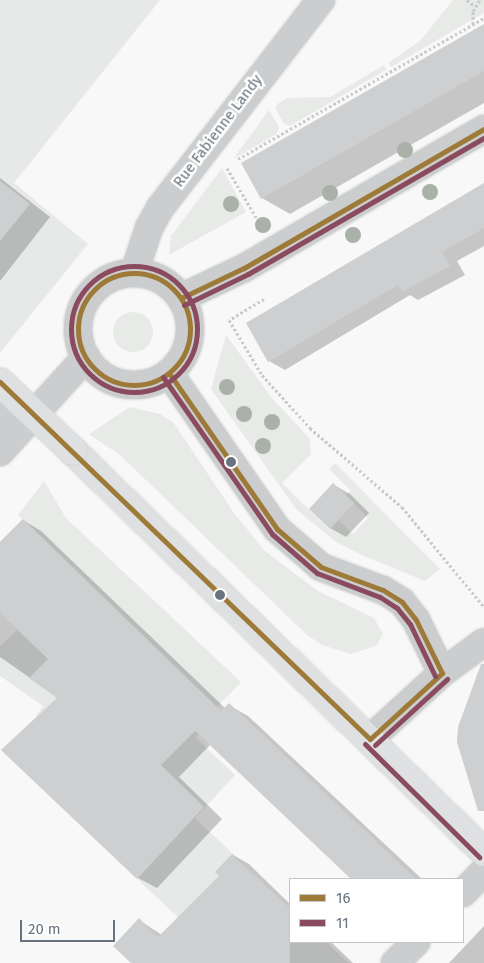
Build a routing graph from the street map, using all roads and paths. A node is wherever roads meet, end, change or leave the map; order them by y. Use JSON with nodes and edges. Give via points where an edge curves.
{"nodes":[{"id":1,"x":321,"y":0,"type":"edge"},
{"id":2,"x":467,"y":0,"type":"edge"},
{"id":3,"x":480,"y":0,"type":"edge"},
{"id":4,"x":475,"y":6,"type":"junction"},
{"id":5,"x":484,"y":18,"type":"edge"},
{"id":6,"x":473,"y":24,"type":"junction"},
{"id":7,"x":484,"y":129,"type":"edge"},
{"id":8,"x":212,"y":138,"type":"junction"},
{"id":9,"x":226,"y":166,"type":"junction"},
{"id":10,"x":257,"y":220,"type":"dead end"},
{"id":11,"x":134,"y":272,"type":"junction"},
{"id":12,"x":181,"y":298,"type":"junction"},
{"id":13,"x":264,"y":299,"type":"dead end"},
{"id":14,"x":86,"y":357,"type":"junction"},
{"id":15,"x":169,"y":373,"type":"junction"},
{"id":16,"x":0,"y":382,"type":"edge"},
{"id":17,"x":9,"y":424,"type":"edge"},
{"id":18,"x":0,"y":452,"type":"edge"},
{"id":19,"x":484,"y":607,"type":"edge"},
{"id":20,"x":484,"y":642,"type":"edge"},
{"id":21,"x":442,"y":673,"type":"junction"},
{"id":22,"x":370,"y":739,"type":"junction"},
{"id":23,"x":484,"y":852,"type":"edge"},
{"id":24,"x":484,"y":871,"type":"edge"},
{"id":25,"x":464,"y":892,"type":"edge"},
{"id":26,"x":415,"y":943,"type":"edge"},
{"id":27,"x":395,"y":963,"type":"edge"}],
"edges":[{"from":1,"to":8,"type":"street","name":"Rue Fabienne Landy"},
{"from":2,"to":4,"type":"path"},
{"from":3,"to":4,"type":"path"},
{"from":4,"to":6,"type":"path"},
{"from":5,"to":6,"type":"path"},
{"from":6,"to":9,"type":"path"},
{"from":7,"to":12,"type":"street","via":[[244,268]]},
{"from":8,"to":9,"type":"path"},
{"from":8,"to":11,"type":"street","name":"Rue Fabienne Landy","via":[[160,208],[149,228]]},
{"from":9,"to":10,"type":"path"},
{"from":11,"to":12,"type":"street","via":[[153,276],[169,285]]},
{"from":11,"to":14,"type":"street","via":[[110,279],[90,294],[78,325],[79,341]]},
{"from":12,"to":15,"type":"street","via":[[188,314],[189,338],[180,361]]},
{"from":13,"to":19,"type":"path","via":[[229,320],[262,375],[310,428],[402,507]]},
{"from":14,"to":15,"type":"street","via":[[98,372],[114,382],[133,385],[152,382]]},
{"from":14,"to":17,"type":"street"},
{"from":15,"to":21,"type":"street","via":[[277,529],[321,567],[383,590],[402,602],[416,620]]},
{"from":16,"to":22,"type":"main road","bridge":true},
{"from":17,"to":18,"type":"street"},
{"from":20,"to":21,"type":"street"},
{"from":21,"to":22,"type":"street"},
{"from":22,"to":23,"type":"main road"},
{"from":24,"to":25,"type":"street"},
{"from":26,"to":27,"type":"street"}]}
